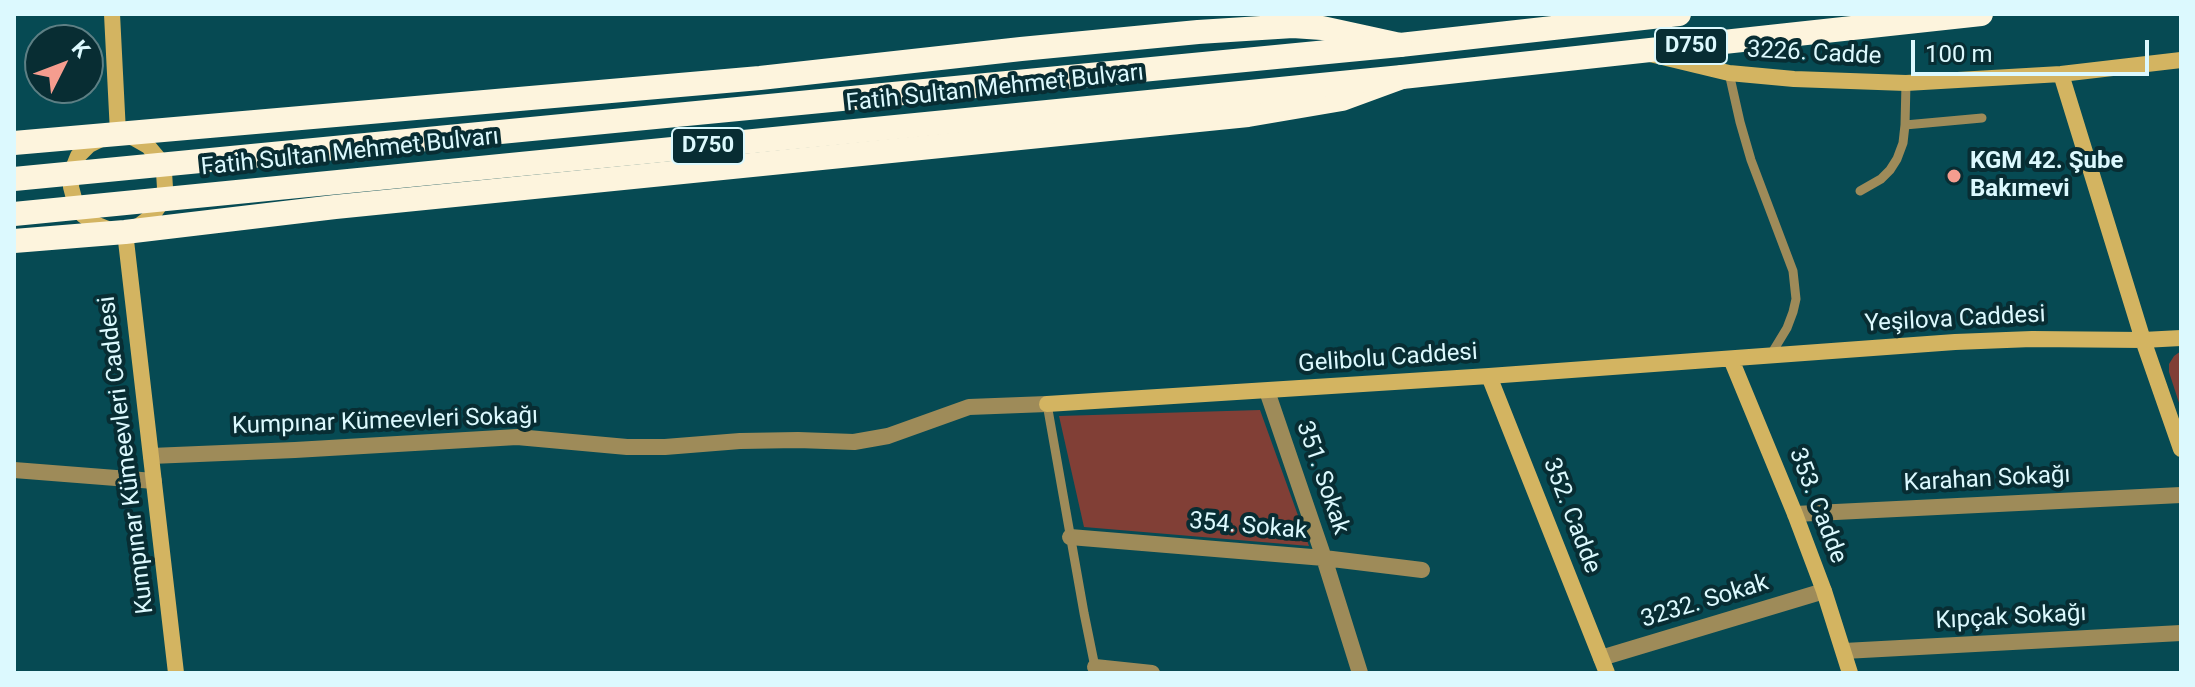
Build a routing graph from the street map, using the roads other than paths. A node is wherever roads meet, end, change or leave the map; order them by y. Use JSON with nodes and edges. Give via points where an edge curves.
{"nodes":[{"id":1,"x":112,"y":14,"type":"edge"},
{"id":2,"x":1679,"y":14,"type":"edge"},
{"id":3,"x":1981,"y":14,"type":"edge"},
{"id":4,"x":1400,"y":45,"type":"junction"},
{"id":5,"x":1639,"y":51,"type":"junction"},
{"id":6,"x":2181,"y":60,"type":"edge"},
{"id":7,"x":1729,"y":73,"type":"junction"},
{"id":8,"x":2061,"y":74,"type":"junction"},
{"id":9,"x":1402,"y":77,"type":"junction"},
{"id":10,"x":1906,"y":83,"type":"junction"},
{"id":11,"x":1982,"y":118,"type":"dead end"},
{"id":12,"x":1905,"y":125,"type":"junction"},
{"id":13,"x":118,"y":133,"type":"junction"},
{"id":14,"x":14,"y":143,"type":"edge"},
{"id":15,"x":14,"y":179,"type":"edge"},
{"id":16,"x":1860,"y":191,"type":"dead end"},
{"id":17,"x":14,"y":214,"type":"edge"},
{"id":18,"x":125,"y":232,"type":"junction"},
{"id":19,"x":14,"y":241,"type":"edge"},
{"id":20,"x":2181,"y":338,"type":"edge"},
{"id":21,"x":2143,"y":340,"type":"junction"},
{"id":22,"x":1770,"y":356,"type":"junction"},
{"id":23,"x":1731,"y":359,"type":"junction"},
{"id":24,"x":1489,"y":376,"type":"junction"},
{"id":25,"x":1267,"y":391,"type":"junction"},
{"id":26,"x":1047,"y":404,"type":"junction"},
{"id":27,"x":2181,"y":449,"type":"edge"},
{"id":28,"x":151,"y":456,"type":"junction"},
{"id":29,"x":14,"y":470,"type":"edge"},
{"id":30,"x":154,"y":481,"type":"junction"},
{"id":31,"x":2181,"y":495,"type":"edge"},
{"id":32,"x":1795,"y":514,"type":"junction"},
{"id":33,"x":1070,"y":537,"type":"junction"},
{"id":34,"x":1324,"y":558,"type":"junction"},
{"id":35,"x":1422,"y":570,"type":"dead end"},
{"id":36,"x":1824,"y":591,"type":"junction"},
{"id":37,"x":2181,"y":633,"type":"edge"},
{"id":38,"x":1844,"y":651,"type":"junction"},
{"id":39,"x":1604,"y":666,"type":"edge"},
{"id":40,"x":1096,"y":670,"type":"edge"},
{"id":41,"x":176,"y":673,"type":"edge"},
{"id":42,"x":1152,"y":673,"type":"edge"},
{"id":43,"x":1360,"y":673,"type":"edge"},
{"id":44,"x":1850,"y":673,"type":"edge"}],
"edges":[{"from":1,"to":13,"type":"street"},
{"from":2,"to":4,"type":"highway","name":"Fatih Sultan Mehmet Bulvarı","number":"D750"},
{"from":3,"to":5,"type":"highway","name":"Fatih Sultan Mehmet Bulvarı","number":"D750"},
{"from":4,"to":13,"type":"highway","via":[[1293,26],[1198,32],[745,80]]},
{"from":4,"to":15,"type":"highway","name":"Fatih Sultan Mehmet Bulvarı","number":"D750","bridge":true},
{"from":5,"to":7,"type":"street","name":"3226. Cadde"},
{"from":5,"to":9,"type":"highway","name":"Fatih Sultan Mehmet Bulvarı","number":"D750"},
{"from":6,"to":8,"type":"street","name":"3226. Cadde"},
{"from":7,"to":10,"type":"street","name":"3226. Cadde"},
{"from":7,"to":22,"type":"lane","via":[[1751,160],[1793,271],[1793,312]]},
{"from":8,"to":10,"type":"street","name":"3226. Cadde"},
{"from":8,"to":21,"type":"street"},
{"from":9,"to":17,"type":"highway","name":"Fatih Sultan Mehmet Bulvarı","number":"D750","bridge":true},
{"from":9,"to":18,"type":"highway","via":[[1342,99],[1248,115]]},
{"from":10,"to":12,"type":"lane"},
{"from":11,"to":12,"type":"lane"},
{"from":12,"to":16,"type":"lane","via":[[1890,170]]},
{"from":13,"to":14,"type":"highway"},
{"from":13,"to":18,"type":"street","via":[[148,146],[164,172],[161,203],[152,216]]},
{"from":13,"to":18,"type":"street","via":[[89,145],[78,156],[71,187],[83,215]]},
{"from":18,"to":19,"type":"highway"},
{"from":18,"to":28,"type":"street","name":"Kumpınar Kümeevleri Caddesi"},
{"from":20,"to":21,"type":"street","name":"Yeşilova Caddesi"},
{"from":21,"to":22,"type":"street","name":"Yeşilova Caddesi","via":[[2019,339]]},
{"from":21,"to":27,"type":"street"},
{"from":22,"to":23,"type":"street","name":"Yeşilova Caddesi"},
{"from":23,"to":24,"type":"street","name":"Gelibolu Caddesi"},
{"from":23,"to":32,"type":"street","name":"353. Cadde"},
{"from":24,"to":25,"type":"street","name":"Gelibolu Caddesi"},
{"from":24,"to":39,"type":"street","name":"352. Cadde"},
{"from":25,"to":26,"type":"street","name":"Gelibolu Caddesi"},
{"from":25,"to":34,"type":"street","name":"351. Sokak"},
{"from":26,"to":28,"type":"street","name":"Kumpınar Kümeevleri Sokağı","via":[[969,407],[888,436],[854,442],[640,447],[517,437]]},
{"from":26,"to":33,"type":"lane"},
{"from":28,"to":30,"type":"street","name":"Kumpınar Kümeevleri Caddesi"},
{"from":29,"to":30,"type":"street"},
{"from":30,"to":41,"type":"street","name":"Kumpınar Kümeevleri Caddesi"},
{"from":31,"to":32,"type":"street","name":"Karahan Sokağı"},
{"from":32,"to":36,"type":"street","name":"353. Cadde"},
{"from":33,"to":34,"type":"street","name":"354. Sokak"},
{"from":33,"to":40,"type":"lane"},
{"from":34,"to":35,"type":"street","name":"354. Sokak"},
{"from":34,"to":43,"type":"street","name":"351. Sokak"},
{"from":36,"to":38,"type":"street","name":"353. Cadde"},
{"from":36,"to":39,"type":"street","name":"3232. Sokak"},
{"from":37,"to":38,"type":"street","name":"Kıpçak Sokağı"},
{"from":38,"to":44,"type":"street","name":"353. Cadde"},
{"from":40,"to":42,"type":"street"}]}
